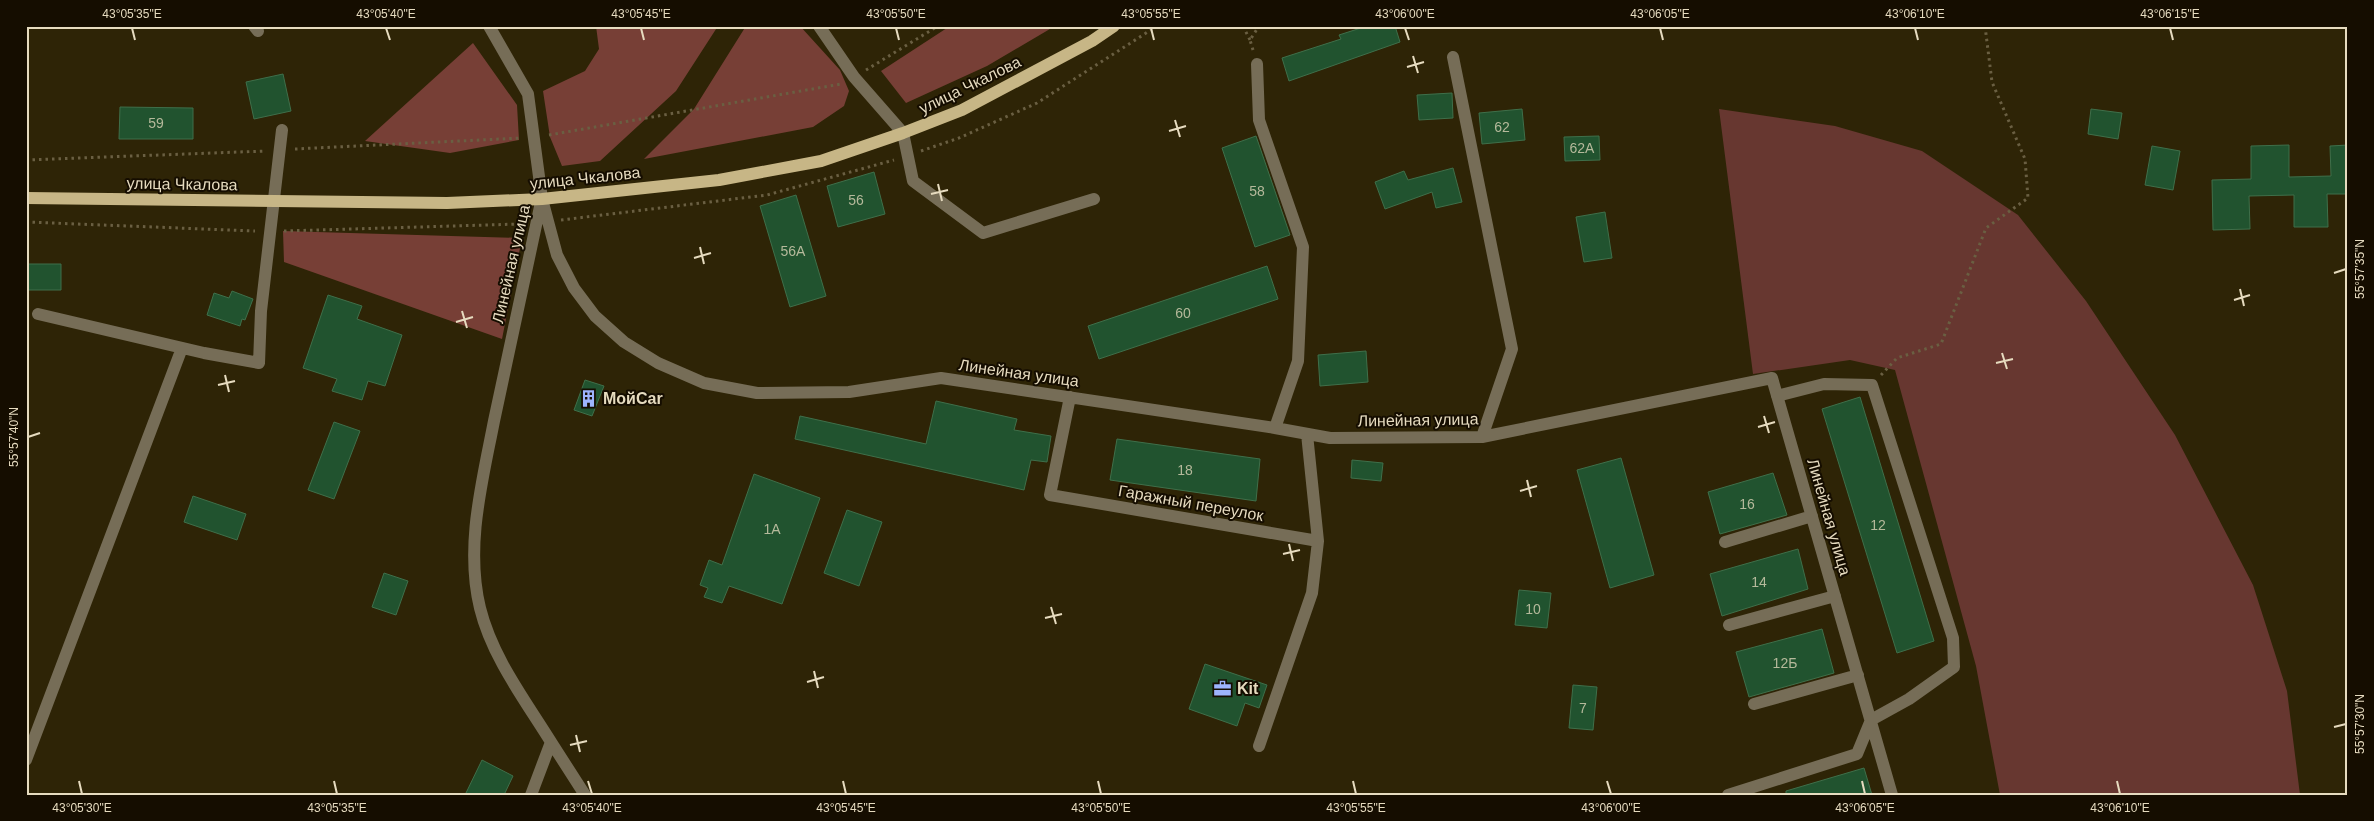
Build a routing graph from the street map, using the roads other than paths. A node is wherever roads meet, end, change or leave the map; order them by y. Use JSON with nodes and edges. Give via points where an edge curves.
{"nodes":[{"id":1,"x":488,"y":26,"type":"edge"},
{"id":2,"x":819,"y":26,"type":"edge"},
{"id":3,"x":1114,"y":26,"type":"edge"},
{"id":4,"x":1454,"y":57,"type":"dead end"},
{"id":5,"x":1257,"y":64,"type":"road end"},
{"id":6,"x":282,"y":130,"type":"dead end"},
{"id":7,"x":903,"y":133,"type":"junction"},
{"id":8,"x":26,"y":198,"type":"edge"},
{"id":9,"x":542,"y":199,"type":"junction"},
{"id":10,"x":1094,"y":199,"type":"dead end"},
{"id":11,"x":272,"y":202,"type":"junction"},
{"id":12,"x":38,"y":314,"type":"dead end"},
{"id":13,"x":182,"y":348,"type":"junction"},
{"id":14,"x":1778,"y":396,"type":"junction"},
{"id":15,"x":1070,"y":397,"type":"junction"},
{"id":16,"x":1275,"y":428,"type":"junction"},
{"id":17,"x":1307,"y":434,"type":"junction"},
{"id":18,"x":1482,"y":437,"type":"junction"},
{"id":19,"x":1812,"y":516,"type":"junction"},
{"id":20,"x":1318,"y":541,"type":"junction"},
{"id":21,"x":1725,"y":542,"type":"dead end"},
{"id":22,"x":1836,"y":596,"type":"junction"},
{"id":23,"x":1729,"y":625,"type":"dead end"},
{"id":24,"x":1858,"y":675,"type":"junction"},
{"id":25,"x":1754,"y":704,"type":"dead end"},
{"id":26,"x":1871,"y":720,"type":"junction"},
{"id":27,"x":551,"y":742,"type":"junction"},
{"id":28,"x":1259,"y":746,"type":"dead end"},
{"id":29,"x":26,"y":760,"type":"edge"},
{"id":30,"x":531,"y":795,"type":"edge"},
{"id":31,"x":586,"y":795,"type":"edge"},
{"id":32,"x":1728,"y":795,"type":"edge"},
{"id":33,"x":1892,"y":795,"type":"edge"}],
"edges":[{"from":1,"to":9,"type":"street","via":[[528,94]]},
{"from":2,"to":7,"type":"street","via":[[854,77]]},
{"from":3,"to":7,"type":"main road","name":"улица Чкалова","via":[[962,110]]},
{"from":4,"to":18,"type":"street","via":[[1512,349]]},
{"from":5,"to":16,"type":"street","via":[[1259,120],[1304,247],[1298,361]]},
{"from":6,"to":11,"type":"street"},
{"from":7,"to":9,"type":"main road","name":"улица Чкалова","via":[[821,161],[719,180]]},
{"from":7,"to":10,"type":"street","via":[[913,181],[983,233]]},
{"from":8,"to":11,"type":"main road","name":"улица Чкалова"},
{"from":9,"to":11,"type":"main road","name":"улица Чкалова","via":[[448,203]]},
{"from":9,"to":15,"type":"street","name":"Линейная улица","via":[[557,255],[574,288],[595,316],[624,342],[658,363],[704,383],[757,393],[849,392],[940,378]]},
{"from":9,"to":27,"type":"street","name":"Линейная улица","via":[[512,329],[473,540],[474,574],[481,610],[493,645]]},
{"from":11,"to":13,"type":"street","via":[[259,363]]},
{"from":12,"to":13,"type":"street"},
{"from":13,"to":29,"type":"street"},
{"from":14,"to":18,"type":"street","name":"Линейная улица","via":[[1772,378]]},
{"from":14,"to":19,"type":"street","name":"Линейная улица"},
{"from":14,"to":26,"type":"street","via":[[1824,384],[1872,385],[1953,638],[1954,667],[1909,699]]},
{"from":15,"to":16,"type":"street","name":"Линейная улица"},
{"from":15,"to":20,"type":"street","name":"Гаражный переулок","via":[[1050,495]]},
{"from":16,"to":17,"type":"street","name":"Линейная улица"},
{"from":17,"to":18,"type":"street","name":"Линейная улица","via":[[1330,438]]},
{"from":17,"to":20,"type":"street"},
{"from":19,"to":21,"type":"street"},
{"from":19,"to":22,"type":"street","name":"Линейная улица"},
{"from":20,"to":28,"type":"street","via":[[1312,593]]},
{"from":22,"to":23,"type":"street"},
{"from":22,"to":24,"type":"street","name":"Линейная улица"},
{"from":24,"to":25,"type":"street"},
{"from":24,"to":26,"type":"street","name":"Линейная улица"},
{"from":26,"to":32,"type":"street","via":[[1857,754]]},
{"from":26,"to":33,"type":"street","name":"Линейная улица"},
{"from":27,"to":30,"type":"street"},
{"from":27,"to":31,"type":"street","name":"Линейная улица"}]}
